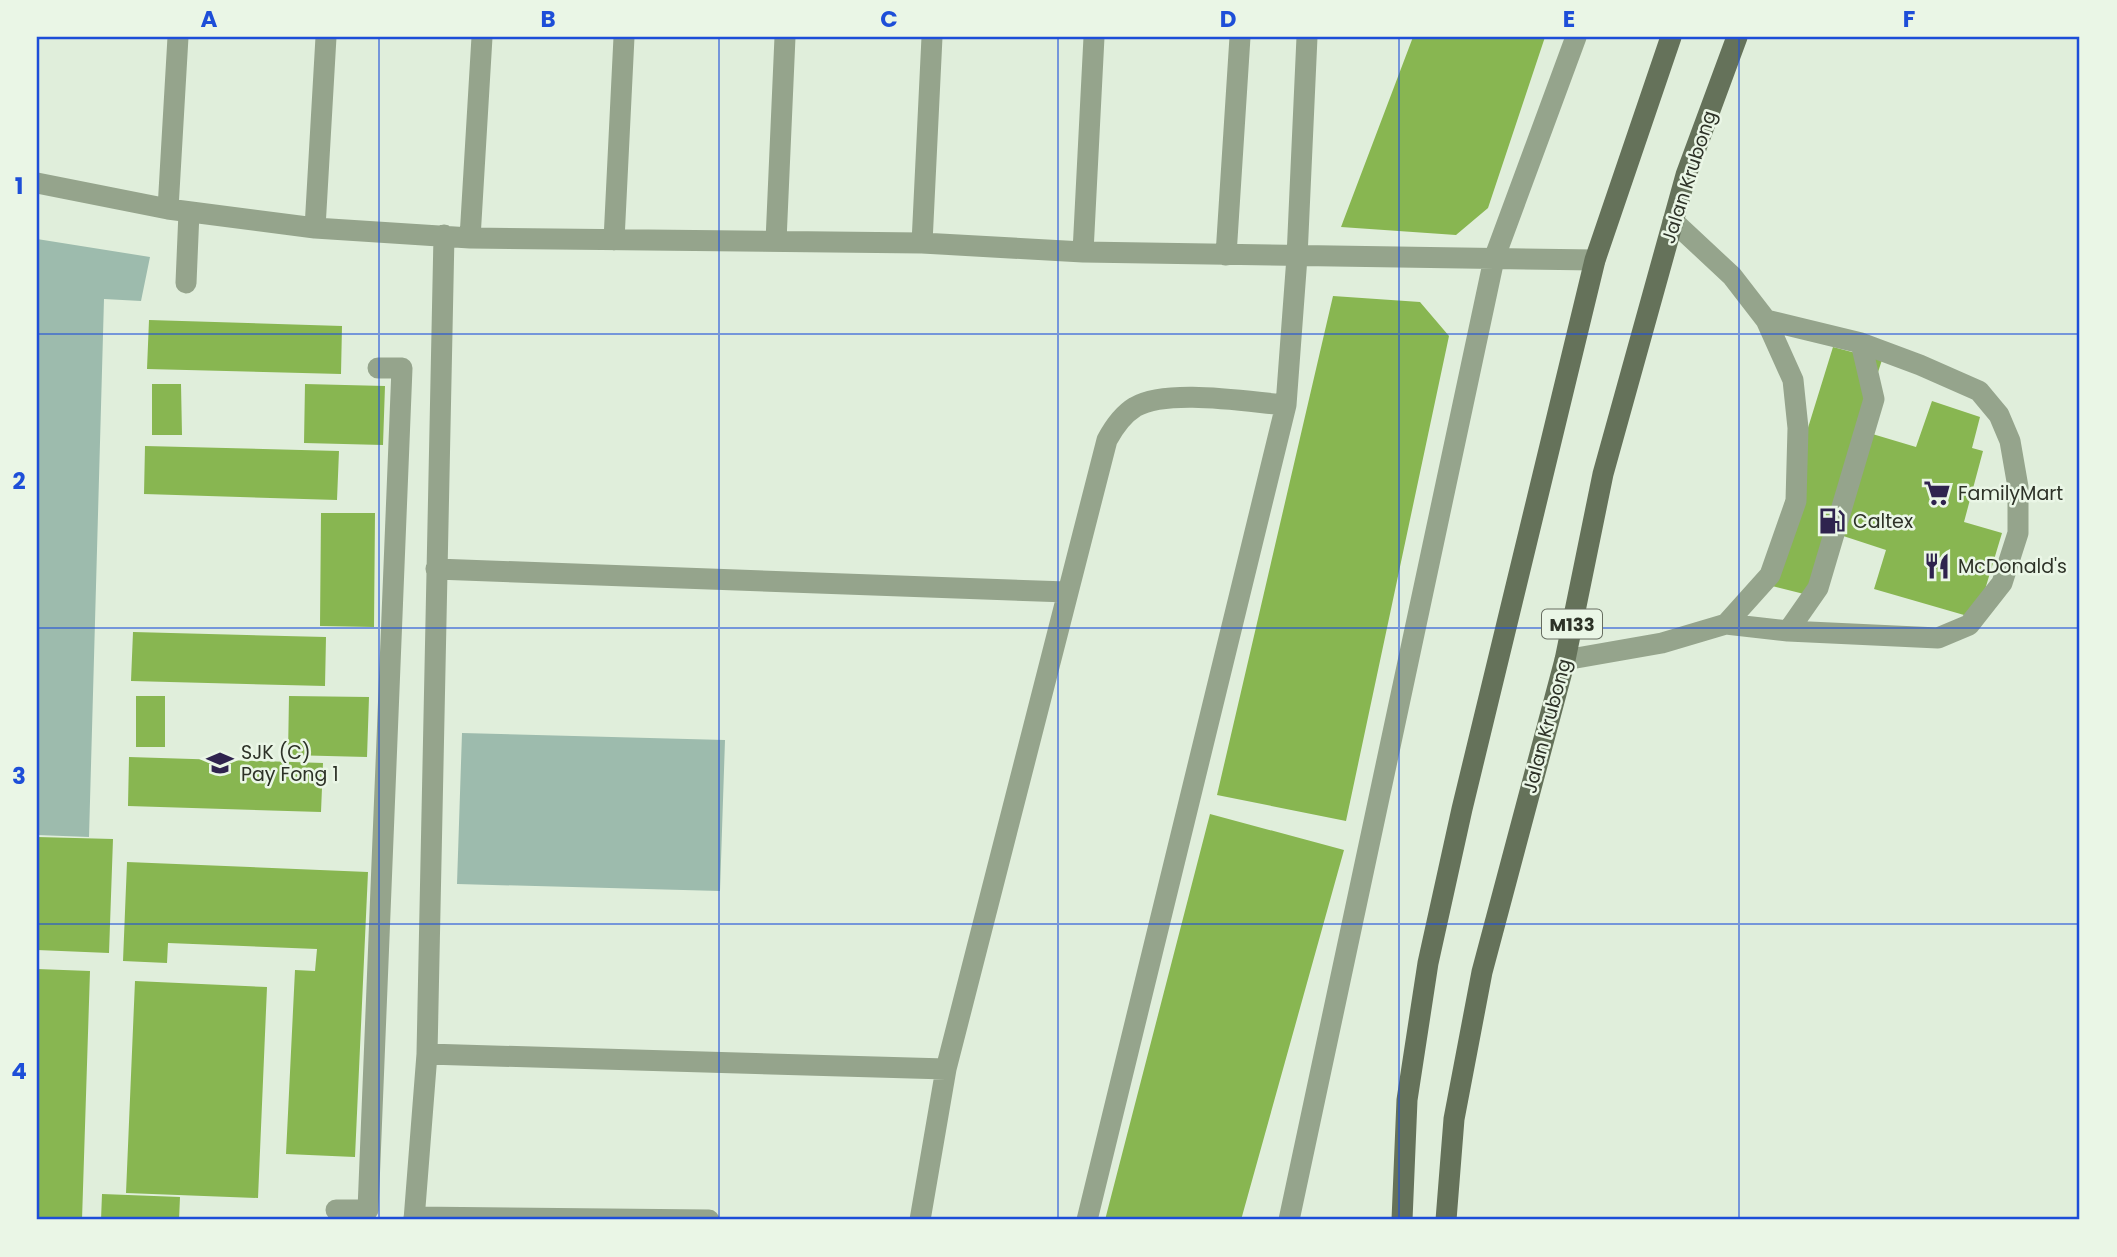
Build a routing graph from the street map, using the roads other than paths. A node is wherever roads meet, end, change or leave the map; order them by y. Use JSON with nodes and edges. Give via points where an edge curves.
{"nodes":[{"id":1,"x":178,"y":37,"type":"edge"},
{"id":2,"x":326,"y":37,"type":"edge"},
{"id":3,"x":482,"y":37,"type":"edge"},
{"id":4,"x":624,"y":37,"type":"edge"},
{"id":5,"x":785,"y":37,"type":"edge"},
{"id":6,"x":932,"y":37,"type":"edge"},
{"id":7,"x":1094,"y":37,"type":"edge"},
{"id":8,"x":1240,"y":37,"type":"edge"},
{"id":9,"x":1307,"y":37,"type":"edge"},
{"id":10,"x":1576,"y":37,"type":"edge"},
{"id":11,"x":1671,"y":37,"type":"edge"},
{"id":12,"x":1737,"y":37,"type":"edge"},
{"id":13,"x":37,"y":183,"type":"edge"},
{"id":14,"x":179,"y":211,"type":"junction"},
{"id":15,"x":1673,"y":221,"type":"junction"},
{"id":16,"x":315,"y":228,"type":"junction"},
{"id":17,"x":444,"y":235,"type":"junction"},
{"id":18,"x":470,"y":238,"type":"junction"},
{"id":19,"x":614,"y":240,"type":"junction"},
{"id":20,"x":776,"y":241,"type":"junction"},
{"id":21,"x":922,"y":243,"type":"junction"},
{"id":22,"x":1083,"y":252,"type":"junction"},
{"id":23,"x":1226,"y":255,"type":"junction"},
{"id":24,"x":1297,"y":257,"type":"junction"},
{"id":25,"x":1494,"y":259,"type":"junction"},
{"id":26,"x":1595,"y":260,"type":"junction"},
{"id":27,"x":186,"y":283,"type":"dead end"},
{"id":28,"x":1766,"y":320,"type":"junction"},
{"id":29,"x":1860,"y":344,"type":"junction"},
{"id":30,"x":378,"y":368,"type":"dead end"},
{"id":31,"x":1286,"y":405,"type":"junction"},
{"id":32,"x":436,"y":569,"type":"junction"},
{"id":33,"x":1067,"y":592,"type":"junction"},
{"id":34,"x":1726,"y":624,"type":"junction"},
{"id":35,"x":1788,"y":631,"type":"junction"},
{"id":36,"x":1565,"y":660,"type":"junction"},
{"id":37,"x":427,"y":1054,"type":"junction"},
{"id":38,"x":946,"y":1069,"type":"junction"},
{"id":39,"x":336,"y":1210,"type":"dead end"},
{"id":40,"x":414,"y":1218,"type":"edge"},
{"id":41,"x":709,"y":1220,"type":"edge"},
{"id":42,"x":920,"y":1220,"type":"edge"},
{"id":43,"x":1087,"y":1220,"type":"edge"},
{"id":44,"x":1289,"y":1220,"type":"edge"},
{"id":45,"x":1402,"y":1220,"type":"edge"},
{"id":46,"x":1446,"y":1220,"type":"edge"}],
"edges":[{"from":1,"to":14,"type":"street"},
{"from":2,"to":16,"type":"street"},
{"from":3,"to":18,"type":"street"},
{"from":4,"to":19,"type":"street"},
{"from":5,"to":20,"type":"street"},
{"from":6,"to":21,"type":"street"},
{"from":7,"to":22,"type":"street"},
{"from":8,"to":23,"type":"street"},
{"from":9,"to":24,"type":"street"},
{"from":10,"to":25,"type":"street"},
{"from":11,"to":26,"type":"main road"},
{"from":12,"to":15,"type":"main road","name":"Jalan Krubong","number":"M133"},
{"from":13,"to":14,"type":"street"},
{"from":14,"to":16,"type":"street"},
{"from":14,"to":27,"type":"street"},
{"from":15,"to":28,"type":"street","via":[[1732,276]]},
{"from":15,"to":36,"type":"main road","name":"Jalan Krubong","number":"M133","via":[[1603,474]]},
{"from":16,"to":17,"type":"street"},
{"from":17,"to":18,"type":"street"},
{"from":17,"to":32,"type":"street"},
{"from":18,"to":19,"type":"street"},
{"from":19,"to":20,"type":"street"},
{"from":20,"to":21,"type":"street"},
{"from":21,"to":22,"type":"street"},
{"from":22,"to":23,"type":"street"},
{"from":23,"to":24,"type":"street"},
{"from":24,"to":25,"type":"street"},
{"from":24,"to":31,"type":"street"},
{"from":25,"to":26,"type":"street"},
{"from":25,"to":44,"type":"street"},
{"from":26,"to":45,"type":"main road","via":[[1428,963],[1407,1100]]},
{"from":28,"to":29,"type":"street"},
{"from":28,"to":34,"type":"street","via":[[1793,380],[1798,428],[1796,501],[1770,575]]},
{"from":29,"to":35,"type":"street","via":[[1874,399],[1818,588]]},
{"from":29,"to":35,"type":"street","via":[[1979,391],[1999,415],[2010,441],[2018,487],[2018,533],[2002,583],[1969,625],[1938,638]]},
{"from":30,"to":39,"type":"street","via":[[402,368],[368,1210]]},
{"from":31,"to":33,"type":"street","via":[[1184,397],[1158,398],[1135,407],[1107,440]]},
{"from":31,"to":43,"type":"street"},
{"from":32,"to":33,"type":"street"},
{"from":32,"to":37,"type":"street"},
{"from":33,"to":38,"type":"street"},
{"from":34,"to":35,"type":"street"},
{"from":34,"to":36,"type":"street","via":[[1661,643]]},
{"from":36,"to":46,"type":"main road","name":"Jalan Krubong","number":"M133","via":[[1482,972],[1454,1119]]},
{"from":37,"to":38,"type":"street"},
{"from":37,"to":40,"type":"street"},
{"from":38,"to":42,"type":"street"},
{"from":40,"to":41,"type":"street"}]}
